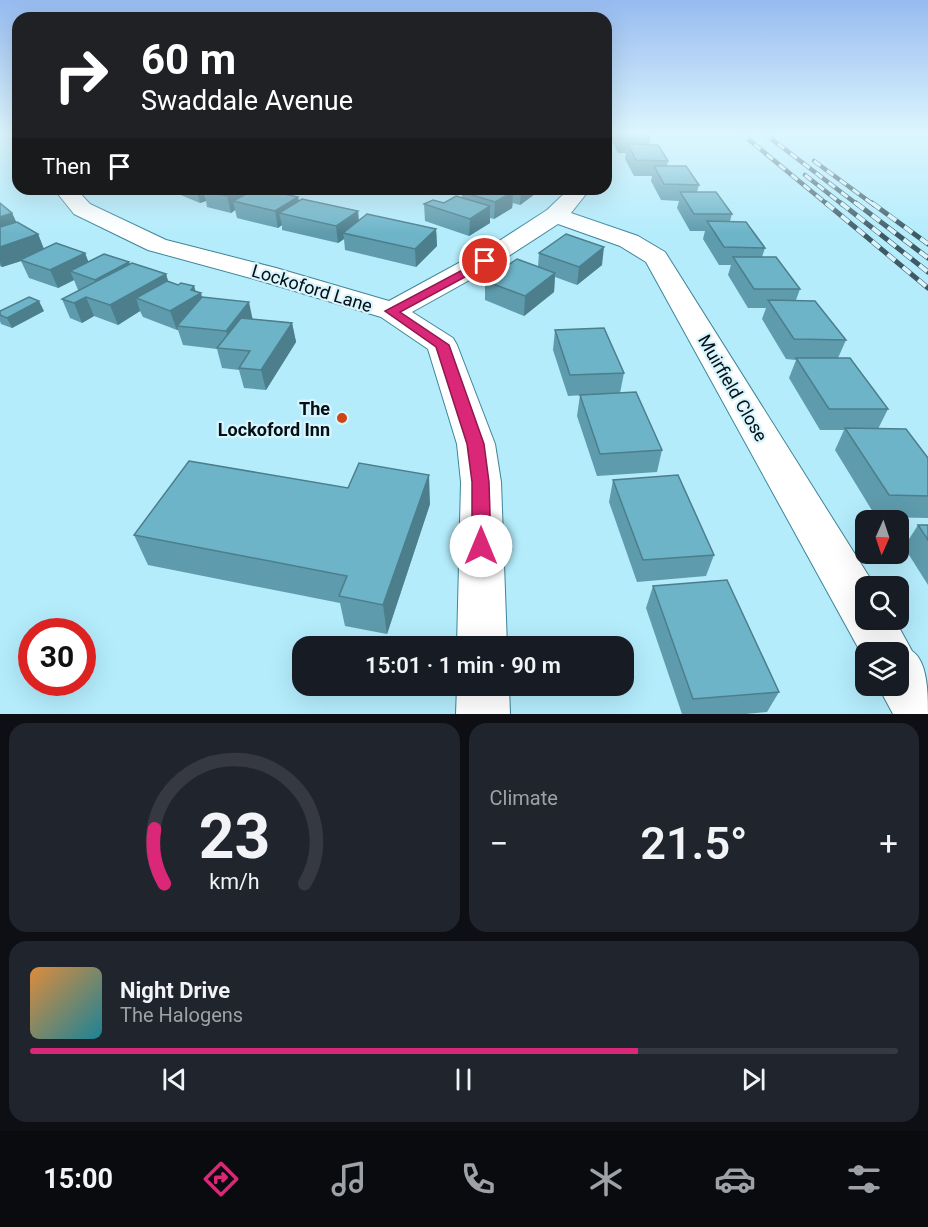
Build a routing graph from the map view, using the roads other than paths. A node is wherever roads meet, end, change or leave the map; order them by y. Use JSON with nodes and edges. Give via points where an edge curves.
{"nodes":[{"id":1,"x":69,"y":195,"type":"edge"},
{"id":2,"x":576,"y":195,"type":"edge"},
{"id":3,"x":555,"y":215,"type":"junction"},
{"id":4,"x":391,"y":311,"type":"junction"},
{"id":5,"x":855,"y":596,"type":"edge"},
{"id":6,"x":482,"y":636,"type":"edge"},
{"id":7,"x":909,"y":690,"type":"edge"},
{"id":8,"x":483,"y":696,"type":"edge"},
{"id":9,"x":483,"y":714,"type":"edge"},
{"id":10,"x":923,"y":714,"type":"edge"}],
"edges":[{"from":1,"to":4,"type":"street","name":"Lockoford Lane","via":[[82,209],[157,245]]},
{"from":2,"to":3,"type":"street"},
{"from":3,"to":4,"type":"street","via":[[471,270]]},
{"from":3,"to":5,"type":"street","name":"Muirfield Close","via":[[629,241],[656,256]]},
{"from":4,"to":6,"type":"street","name":"Lockoford Lane","via":[[442,345],[476,444],[481,482]]},
{"from":7,"to":10,"type":"street"},
{"from":8,"to":9,"type":"street"}]}
